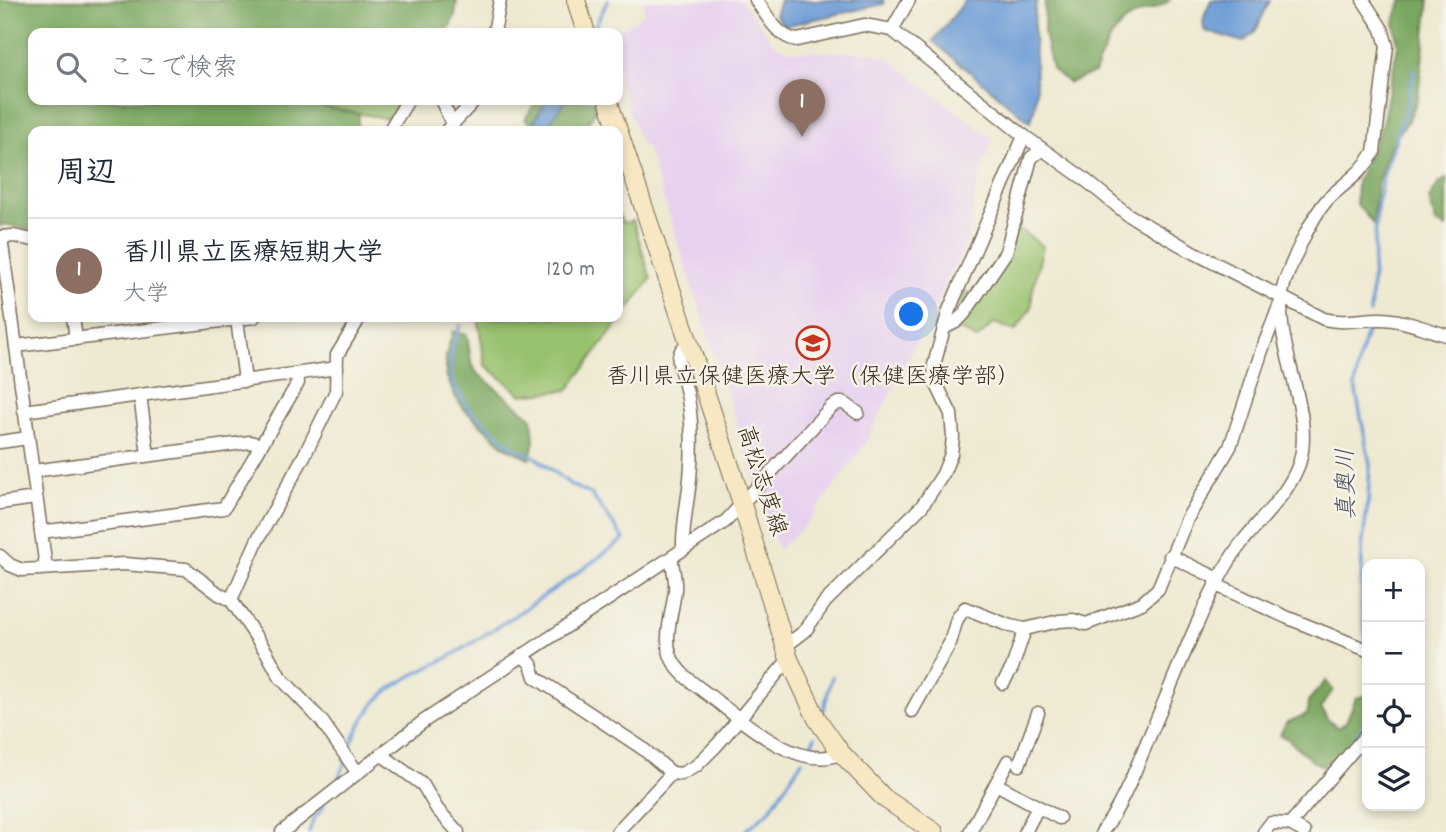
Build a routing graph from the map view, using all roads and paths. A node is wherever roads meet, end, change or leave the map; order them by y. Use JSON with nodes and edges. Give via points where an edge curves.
{"nodes":[{"id":1,"x":500,"y":0,"type":"edge"},
{"id":2,"x":576,"y":0,"type":"edge"},
{"id":3,"x":756,"y":0,"type":"edge"},
{"id":4,"x":909,"y":0,"type":"edge"},
{"id":5,"x":1363,"y":0,"type":"edge"},
{"id":6,"x":495,"y":28,"type":"edge"},
{"id":7,"x":584,"y":28,"type":"edge"},
{"id":8,"x":892,"y":30,"type":"junction"},
{"id":9,"x":405,"y":105,"type":"edge"},
{"id":10,"x":443,"y":105,"type":"edge"},
{"id":11,"x":471,"y":105,"type":"edge"},
{"id":12,"x":610,"y":105,"type":"edge"},
{"id":13,"x":392,"y":126,"type":"edge"},
{"id":14,"x":449,"y":126,"type":"edge"},
{"id":15,"x":452,"y":126,"type":"edge"},
{"id":16,"x":617,"y":126,"type":"edge"},
{"id":17,"x":1024,"y":136,"type":"junction"},
{"id":18,"x":623,"y":145,"type":"edge"},
{"id":19,"x":1042,"y":149,"type":"junction"},
{"id":20,"x":1,"y":237,"type":"edge"},
{"id":21,"x":28,"y":239,"type":"edge"},
{"id":22,"x":1283,"y":297,"type":"junction"},
{"id":23,"x":74,"y":322,"type":"edge"},
{"id":24,"x":133,"y":322,"type":"edge"},
{"id":25,"x":186,"y":322,"type":"edge"},
{"id":26,"x":247,"y":322,"type":"edge"},
{"id":27,"x":357,"y":322,"type":"edge"},
{"id":28,"x":944,"y":328,"type":"junction"},
{"id":29,"x":134,"y":332,"type":"junction"},
{"id":30,"x":1446,"y":335,"type":"edge"},
{"id":31,"x":76,"y":339,"type":"junction"},
{"id":32,"x":689,"y":343,"type":"junction"},
{"id":33,"x":16,"y":346,"type":"junction"},
{"id":34,"x":337,"y":368,"type":"junction"},
{"id":35,"x":297,"y":374,"type":"junction"},
{"id":36,"x":245,"y":381,"type":"junction"},
{"id":37,"x":140,"y":395,"type":"junction"},
{"id":38,"x":24,"y":411,"type":"junction"},
{"id":39,"x":858,"y":413,"type":"dead end"},
{"id":40,"x":29,"y":438,"type":"junction"},
{"id":41,"x":0,"y":442,"type":"edge"},
{"id":42,"x":261,"y":445,"type":"junction"},
{"id":43,"x":148,"y":455,"type":"junction"},
{"id":44,"x":33,"y":471,"type":"junction"},
{"id":45,"x":36,"y":498,"type":"junction"},
{"id":46,"x":0,"y":503,"type":"edge"},
{"id":47,"x":742,"y":506,"type":"junction"},
{"id":48,"x":41,"y":532,"type":"junction"},
{"id":49,"x":683,"y":550,"type":"junction"},
{"id":50,"x":0,"y":556,"type":"edge"},
{"id":51,"x":1170,"y":556,"type":"junction"},
{"id":52,"x":671,"y":558,"type":"junction"},
{"id":53,"x":46,"y":568,"type":"junction"},
{"id":54,"x":1217,"y":582,"type":"junction"},
{"id":55,"x":231,"y":600,"type":"junction"},
{"id":56,"x":1025,"y":629,"type":"junction"},
{"id":57,"x":1362,"y":648,"type":"edge"},
{"id":58,"x":786,"y":651,"type":"junction"},
{"id":59,"x":522,"y":655,"type":"junction"},
{"id":60,"x":1003,"y":684,"type":"dead end"},
{"id":61,"x":912,"y":711,"type":"dead end"},
{"id":62,"x":1038,"y":713,"type":"dead end"},
{"id":63,"x":740,"y":719,"type":"junction"},
{"id":64,"x":1362,"y":740,"type":"edge"},
{"id":65,"x":841,"y":753,"type":"junction"},
{"id":66,"x":382,"y":755,"type":"junction"},
{"id":67,"x":357,"y":772,"type":"junction"},
{"id":68,"x":672,"y":773,"type":"junction"},
{"id":69,"x":996,"y":784,"type":"junction"},
{"id":70,"x":1038,"y":807,"type":"junction"},
{"id":71,"x":1059,"y":818,"type":"dead end"},
{"id":72,"x":1290,"y":824,"type":"junction"},
{"id":73,"x":282,"y":832,"type":"edge"},
{"id":74,"x":458,"y":832,"type":"edge"},
{"id":75,"x":617,"y":832,"type":"edge"},
{"id":76,"x":934,"y":832,"type":"edge"},
{"id":77,"x":970,"y":832,"type":"edge"},
{"id":78,"x":1025,"y":832,"type":"edge"},
{"id":79,"x":1102,"y":832,"type":"edge"},
{"id":80,"x":1264,"y":832,"type":"edge"},
{"id":81,"x":1304,"y":832,"type":"edge"}],
"edges":[{"from":1,"to":6,"type":"street"},
{"from":2,"to":7,"type":"main road"},
{"from":3,"to":8,"type":"street","via":[[779,31],[797,40],[864,25]]},
{"from":4,"to":8,"type":"street"},
{"from":5,"to":22,"type":"street","via":[[1387,46],[1374,152],[1366,166],[1320,209],[1285,282]]},
{"from":8,"to":17,"type":"street"},
{"from":9,"to":13,"type":"street"},
{"from":10,"to":14,"type":"street"},
{"from":11,"to":15,"type":"street"},
{"from":12,"to":16,"type":"main road","name":"高松志度線"},
{"from":17,"to":19,"type":"street"},
{"from":17,"to":28,"type":"street"},
{"from":18,"to":32,"type":"main road","name":"高松志度線"},
{"from":19,"to":22,"type":"street","via":[[1157,233]]},
{"from":19,"to":28,"type":"street","via":[[1031,158],[1006,252],[964,314]]},
{"from":20,"to":21,"type":"street"},
{"from":20,"to":33,"type":"street"},
{"from":22,"to":30,"type":"street","via":[[1339,323],[1396,320]]},
{"from":22,"to":51,"type":"street","via":[[1230,447]]},
{"from":22,"to":54,"type":"street","via":[[1303,449],[1290,482]]},
{"from":23,"to":31,"type":"street"},
{"from":24,"to":29,"type":"street"},
{"from":25,"to":29,"type":"street"},
{"from":26,"to":36,"type":"street"},
{"from":27,"to":34,"type":"street","via":[[337,355]]},
{"from":28,"to":58,"type":"street","via":[[934,365],[935,381],[951,414],[953,437],[943,474],[922,506],[825,602]]},
{"from":29,"to":31,"type":"street"},
{"from":31,"to":33,"type":"street"},
{"from":32,"to":47,"type":"main road","name":"高松志度線"},
{"from":32,"to":49,"type":"street","via":[[677,357],[691,435]]},
{"from":33,"to":38,"type":"street"},
{"from":34,"to":35,"type":"street"},
{"from":34,"to":55,"type":"street","via":[[337,391]]},
{"from":35,"to":36,"type":"street"},
{"from":35,"to":42,"type":"street","via":[[298,383]]},
{"from":36,"to":37,"type":"street"},
{"from":37,"to":38,"type":"street"},
{"from":37,"to":43,"type":"street"},
{"from":38,"to":40,"type":"street"},
{"from":39,"to":47,"type":"street","via":[[844,402],[831,407]]},
{"from":40,"to":41,"type":"street"},
{"from":40,"to":44,"type":"street"},
{"from":42,"to":43,"type":"street","via":[[250,442]]},
{"from":42,"to":48,"type":"street","via":[[224,508]]},
{"from":43,"to":44,"type":"street"},
{"from":44,"to":45,"type":"street"},
{"from":45,"to":46,"type":"street"},
{"from":45,"to":48,"type":"street"},
{"from":47,"to":49,"type":"street"},
{"from":47,"to":58,"type":"main road","name":"高松志度線"},
{"from":48,"to":53,"type":"street"},
{"from":49,"to":52,"type":"street"},
{"from":50,"to":53,"type":"street","via":[[22,570]]},
{"from":51,"to":54,"type":"street"},
{"from":51,"to":56,"type":"street","via":[[1158,589],[1142,603],[1086,624],[1059,621]]},
{"from":52,"to":59,"type":"street"},
{"from":52,"to":63,"type":"street","via":[[675,586],[670,654],[685,676]]},
{"from":53,"to":55,"type":"street","via":[[124,564],[186,569]]},
{"from":54,"to":57,"type":"street"},
{"from":54,"to":79,"type":"street","via":[[1127,790]]},
{"from":55,"to":67,"type":"street","via":[[280,677],[321,720]]},
{"from":56,"to":60,"type":"street"},
{"from":56,"to":61,"type":"street","via":[[965,608]]},
{"from":58,"to":63,"type":"street","via":[[784,662]]},
{"from":58,"to":65,"type":"main road","name":"高松志度線","via":[[817,719]]},
{"from":59,"to":66,"type":"street"},
{"from":59,"to":68,"type":"street","via":[[535,677]]},
{"from":62,"to":69,"type":"street","via":[[1014,763]]},
{"from":63,"to":65,"type":"street","via":[[758,734],[809,757],[831,758]]},
{"from":63,"to":68,"type":"street","via":[[689,772]]},
{"from":64,"to":72,"type":"street"},
{"from":65,"to":76,"type":"main road","name":"高松志度線","via":[[884,798]]},
{"from":66,"to":67,"type":"street"},
{"from":66,"to":74,"type":"street","via":[[423,785]]},
{"from":67,"to":73,"type":"street"},
{"from":68,"to":75,"type":"street"},
{"from":69,"to":70,"type":"street"},
{"from":69,"to":77,"type":"street"},
{"from":70,"to":71,"type":"street"},
{"from":70,"to":78,"type":"street"},
{"from":72,"to":80,"type":"street","via":[[1271,823]]},
{"from":72,"to":81,"type":"street"}]}
